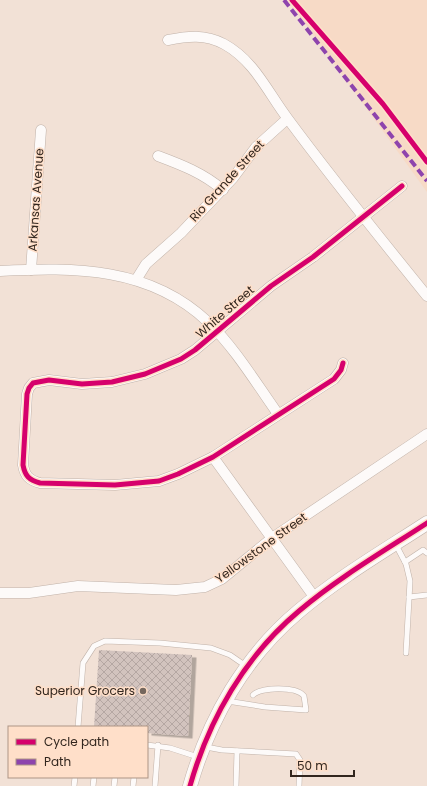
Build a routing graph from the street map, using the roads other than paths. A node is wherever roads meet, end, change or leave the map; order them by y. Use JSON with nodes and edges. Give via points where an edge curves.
{"nodes":[{"id":1,"x":168,"y":40,"type":"dead end"},
{"id":2,"x":287,"y":118,"type":"junction"},
{"id":3,"x":41,"y":130,"type":"dead end"},
{"id":4,"x":158,"y":156,"type":"dead end"},
{"id":5,"x":402,"y":186,"type":"dead end"},
{"id":6,"x":223,"y":190,"type":"junction"},
{"id":7,"x":364,"y":217,"type":"junction"},
{"id":8,"x":31,"y":270,"type":"junction"},
{"id":9,"x":0,"y":271,"type":"edge"},
{"id":10,"x":136,"y":280,"type":"junction"},
{"id":11,"x":427,"y":296,"type":"edge"},
{"id":12,"x":217,"y":332,"type":"junction"},
{"id":13,"x":343,"y":363,"type":"dead end"},
{"id":14,"x":278,"y":414,"type":"junction"},
{"id":15,"x":427,"y":434,"type":"edge"},
{"id":16,"x":213,"y":457,"type":"junction"},
{"id":17,"x":427,"y":523,"type":"edge"},
{"id":18,"x":272,"y":538,"type":"junction"},
{"id":19,"x":396,"y":544,"type":"junction"},
{"id":20,"x":427,"y":553,"type":"edge"},
{"id":21,"x":406,"y":562,"type":"junction"},
{"id":22,"x":0,"y":593,"type":"edge"},
{"id":23,"x":427,"y":595,"type":"edge"},
{"id":24,"x":409,"y":597,"type":"junction"},
{"id":25,"x":315,"y":598,"type":"junction"},
{"id":26,"x":406,"y":653,"type":"dead end"},
{"id":27,"x":247,"y":667,"type":"junction"},
{"id":28,"x":253,"y":695,"type":"dead end"},
{"id":29,"x":224,"y":701,"type":"junction"},
{"id":30,"x":78,"y":726,"type":"edge"},
{"id":31,"x":148,"y":745,"type":"edge"},
{"id":32,"x":158,"y":745,"type":"junction"},
{"id":33,"x":237,"y":751,"type":"junction"},
{"id":34,"x":201,"y":752,"type":"junction"},
{"id":35,"x":156,"y":786,"type":"edge"},
{"id":36,"x":190,"y":786,"type":"edge"},
{"id":37,"x":236,"y":786,"type":"edge"},
{"id":38,"x":299,"y":786,"type":"edge"}],
"edges":[{"from":1,"to":2,"type":"street","via":[[198,36],[224,44],[249,63]]},
{"from":2,"to":6,"type":"street","name":"Rio Grande Street","via":[[256,147]]},
{"from":2,"to":7,"type":"street"},
{"from":3,"to":8,"type":"street","name":"Arkansas Avenue"},
{"from":4,"to":6,"type":"street","via":[[192,168]]},
{"from":5,"to":7,"type":"street","name":"White Street"},
{"from":6,"to":10,"type":"street","name":"Rio Grande Street","via":[[155,254]]},
{"from":7,"to":11,"type":"street"},
{"from":7,"to":12,"type":"street","name":"White Street","via":[[313,257],[270,286]]},
{"from":8,"to":9,"type":"street"},
{"from":8,"to":10,"type":"street","via":[[91,271]]},
{"from":10,"to":12,"type":"street","via":[[186,304]]},
{"from":12,"to":14,"type":"street"},
{"from":12,"to":16,"type":"street","name":"White Street","via":[[181,359],[131,378],[96,384],[49,380],[33,383],[27,394],[23,465],[27,476],[40,483],[140,484],[178,474]]},
{"from":13,"to":14,"type":"street","via":[[334,379]]},
{"from":14,"to":16,"type":"street"},
{"from":15,"to":18,"type":"street","name":"Yellowstone Street"},
{"from":16,"to":18,"type":"street"},
{"from":17,"to":19,"type":"main road"},
{"from":18,"to":22,"type":"street","name":"Yellowstone Street","via":[[222,579],[205,587],[193,589],[78,586],[29,593]]},
{"from":18,"to":25,"type":"street"},
{"from":19,"to":21,"type":"lane"},
{"from":19,"to":25,"type":"main road"},
{"from":20,"to":21,"type":"lane","via":[[423,550]]},
{"from":21,"to":24,"type":"lane","via":[[410,581]]},
{"from":23,"to":24,"type":"lane"},
{"from":24,"to":26,"type":"lane"},
{"from":25,"to":27,"type":"main road","via":[[280,628]]},
{"from":27,"to":29,"type":"main road"},
{"from":27,"to":30,"type":"lane","via":[[230,654],[211,648],[105,641],[94,646],[83,663]]},
{"from":28,"to":29,"type":"lane","via":[[263,690],[295,690],[304,696],[306,710]]},
{"from":29,"to":34,"type":"main road"},
{"from":31,"to":32,"type":"lane"},
{"from":32,"to":34,"type":"lane"},
{"from":32,"to":35,"type":"lane"},
{"from":33,"to":34,"type":"lane"},
{"from":33,"to":37,"type":"lane"},
{"from":33,"to":38,"type":"lane","via":[[296,754],[300,760]]},
{"from":34,"to":36,"type":"main road"}]}
